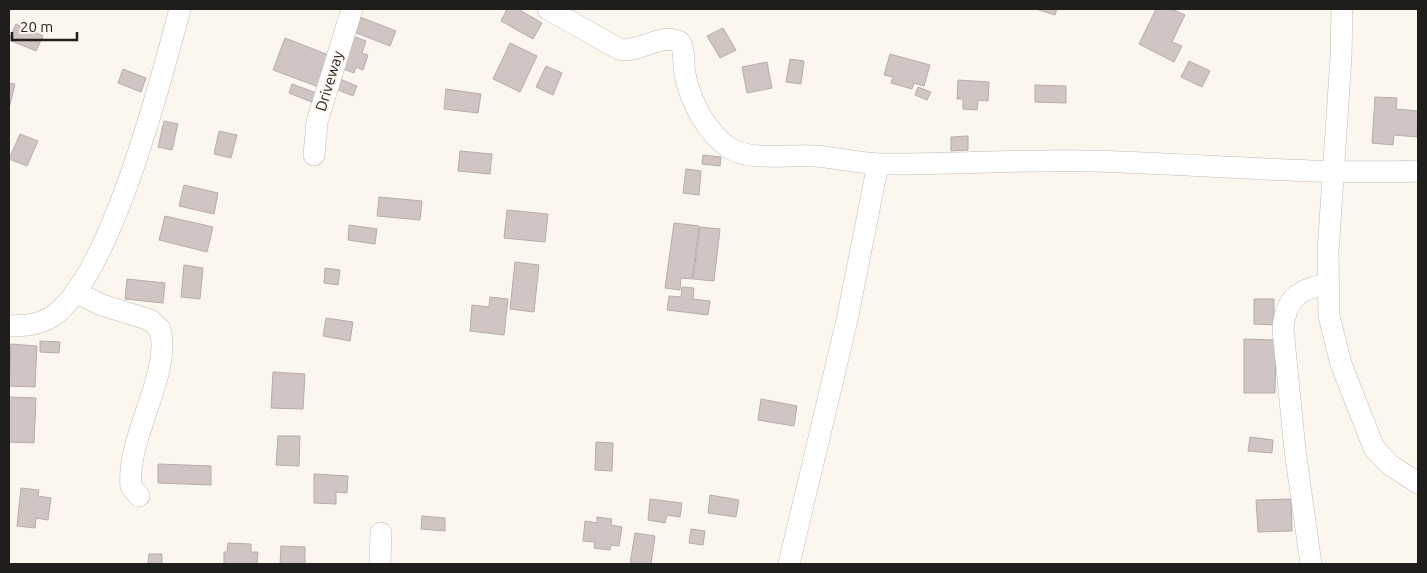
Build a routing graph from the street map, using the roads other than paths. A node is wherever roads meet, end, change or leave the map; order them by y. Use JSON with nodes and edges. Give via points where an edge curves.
{"nodes":[{"id":1,"x":180,"y":9,"type":"edge"},
{"id":2,"x":352,"y":9,"type":"edge"},
{"id":3,"x":548,"y":9,"type":"edge"},
{"id":4,"x":1342,"y":9,"type":"edge"},
{"id":5,"x":314,"y":154,"type":"dead end"},
{"id":6,"x":878,"y":164,"type":"junction"},
{"id":7,"x":1418,"y":171,"type":"edge"},
{"id":8,"x":1332,"y":173,"type":"junction"},
{"id":9,"x":1328,"y":284,"type":"junction"},
{"id":10,"x":75,"y":292,"type":"junction"},
{"id":11,"x":9,"y":326,"type":"edge"},
{"id":12,"x":1418,"y":483,"type":"edge"},
{"id":13,"x":139,"y":496,"type":"dead end"},
{"id":14,"x":381,"y":533,"type":"dead end"},
{"id":15,"x":380,"y":564,"type":"edge"},
{"id":16,"x":789,"y":564,"type":"edge"},
{"id":17,"x":1311,"y":564,"type":"edge"}],
"edges":[{"from":1,"to":10,"type":"street","via":[[130,174],[97,258]]},
{"from":2,"to":5,"type":"street","name":"Driveway","via":[[317,122]]},
{"from":3,"to":6,"type":"street","via":[[618,49],[632,49],[658,40],[680,42],[692,100],[716,135],[733,150],[745,154],[815,156]]},
{"from":4,"to":8,"type":"street"},
{"from":6,"to":8,"type":"street","via":[[1091,161]]},
{"from":6,"to":16,"type":"street","via":[[847,320]]},
{"from":7,"to":8,"type":"street"},
{"from":8,"to":9,"type":"street"},
{"from":9,"to":12,"type":"street","via":[[1329,316],[1342,364],[1374,448],[1390,465]]},
{"from":9,"to":17,"type":"street","via":[[1307,288],[1298,294],[1284,314],[1283,329]]},
{"from":10,"to":11,"type":"street","via":[[53,316],[37,324]]},
{"from":10,"to":13,"type":"street","via":[[96,303],[150,320],[160,329],[164,354],[131,466],[131,487]]},
{"from":14,"to":15,"type":"street"}]}
